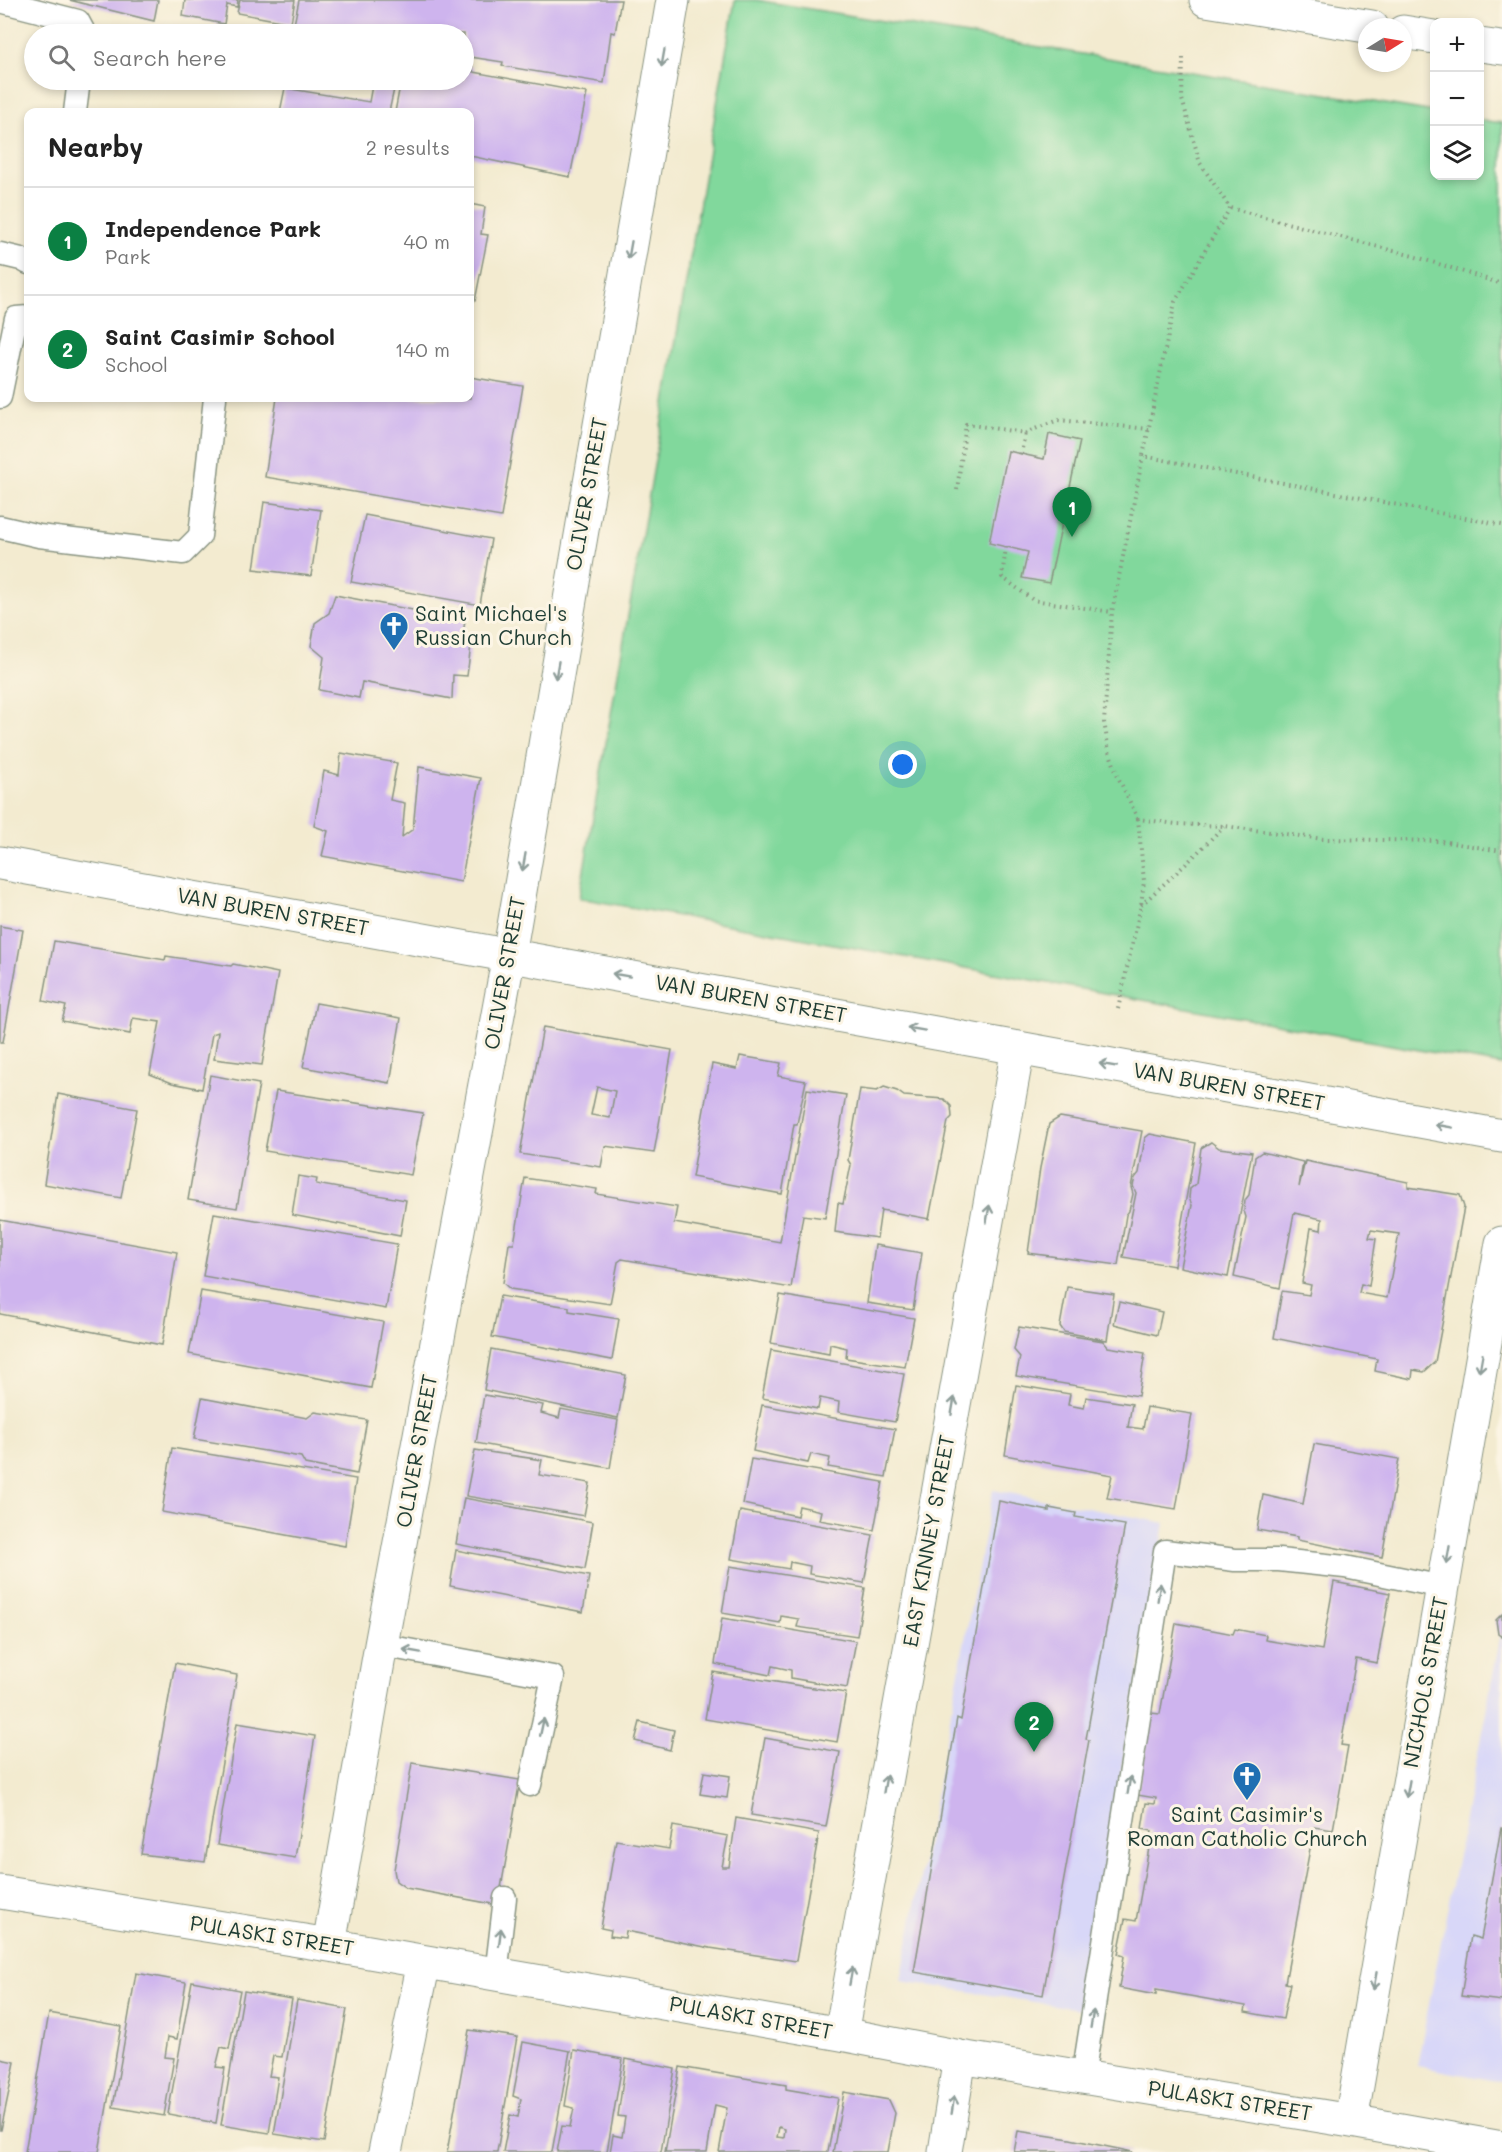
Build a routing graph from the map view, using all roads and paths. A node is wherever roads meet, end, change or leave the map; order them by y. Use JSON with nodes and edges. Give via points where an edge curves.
{"nodes":[{"id":1,"x":673,"y":0,"type":"edge"},
{"id":2,"x":1206,"y":0,"type":"edge"},
{"id":3,"x":0,"y":1,"type":"edge"},
{"id":4,"x":80,"y":24,"type":"edge"},
{"id":5,"x":1358,"y":25,"type":"edge"},
{"id":6,"x":1412,"y":33,"type":"edge"},
{"id":7,"x":1430,"y":36,"type":"edge"},
{"id":8,"x":1484,"y":46,"type":"edge"},
{"id":9,"x":1502,"y":48,"type":"edge"},
{"id":10,"x":1183,"y":58,"type":"dead end"},
{"id":11,"x":78,"y":90,"type":"edge"},
{"id":12,"x":76,"y":108,"type":"edge"},
{"id":13,"x":1230,"y":208,"type":"junction"},
{"id":14,"x":0,"y":254,"type":"edge"},
{"id":15,"x":24,"y":261,"type":"edge"},
{"id":16,"x":1502,"y":284,"type":"edge"},
{"id":17,"x":24,"y":317,"type":"edge"},
{"id":18,"x":0,"y":397,"type":"edge"},
{"id":19,"x":215,"y":402,"type":"edge"},
{"id":20,"x":1149,"y":429,"type":"junction"},
{"id":21,"x":1025,"y":433,"type":"junction"},
{"id":22,"x":1021,"y":454,"type":"dead end"},
{"id":23,"x":1143,"y":456,"type":"junction"},
{"id":24,"x":957,"y":490,"type":"dead end"},
{"id":25,"x":1502,"y":525,"type":"edge"},
{"id":26,"x":0,"y":527,"type":"edge"},
{"id":27,"x":1006,"y":547,"type":"dead end"},
{"id":28,"x":1112,"y":612,"type":"junction"},
{"id":29,"x":1138,"y":819,"type":"junction"},
{"id":30,"x":1224,"y":825,"type":"junction"},
{"id":31,"x":1502,"y":851,"type":"edge"},
{"id":32,"x":0,"y":863,"type":"edge"},
{"id":33,"x":1141,"y":905,"type":"junction"},
{"id":34,"x":509,"y":955,"type":"junction"},
{"id":35,"x":1118,"y":1009,"type":"dead end"},
{"id":36,"x":1018,"y":1048,"type":"junction"},
{"id":37,"x":1502,"y":1136,"type":"edge"},
{"id":38,"x":1502,"y":1243,"type":"edge"},
{"id":39,"x":1443,"y":1587,"type":"junction"},
{"id":40,"x":381,"y":1645,"type":"junction"},
{"id":41,"x":530,"y":1785,"type":"dead end"},
{"id":42,"x":0,"y":1892,"type":"edge"},
{"id":43,"x":505,"y":1898,"type":"dead end"},
{"id":44,"x":329,"y":1945,"type":"junction"},
{"id":45,"x":424,"y":1962,"type":"junction"},
{"id":46,"x":496,"y":1975,"type":"junction"},
{"id":47,"x":841,"y":2034,"type":"junction"},
{"id":48,"x":960,"y":2057,"type":"junction"},
{"id":49,"x":1083,"y":2077,"type":"junction"},
{"id":50,"x":1351,"y":2121,"type":"junction"},
{"id":51,"x":1502,"y":2148,"type":"edge"},
{"id":52,"x":385,"y":2152,"type":"edge"},
{"id":53,"x":945,"y":2152,"type":"edge"}],
"edges":[{"from":1,"to":34,"type":"street","name":"OLIVER STREET","one_way":true},
{"from":2,"to":5,"type":"street"},
{"from":3,"to":4,"type":"lane"},
{"from":6,"to":7,"type":"street"},
{"from":8,"to":9,"type":"street"},
{"from":10,"to":13,"type":"path","via":[[1182,99],[1200,163]]},
{"from":11,"to":12,"type":"lane"},
{"from":13,"to":16,"type":"path","via":[[1413,256]]},
{"from":13,"to":20,"type":"path","via":[[1175,302]]},
{"from":14,"to":15,"type":"lane"},
{"from":17,"to":18,"type":"lane","via":[[16,318]]},
{"from":19,"to":26,"type":"lane","via":[[200,536],[183,553],[39,536]]},
{"from":20,"to":21,"type":"path","via":[[1058,420]]},
{"from":20,"to":23,"type":"path"},
{"from":21,"to":22,"type":"path"},
{"from":21,"to":24,"type":"path","via":[[966,424]]},
{"from":23,"to":25,"type":"path"},
{"from":23,"to":28,"type":"path"},
{"from":27,"to":28,"type":"path","via":[[1002,577],[1033,600]]},
{"from":28,"to":29,"type":"path","via":[[1104,722],[1109,751]]},
{"from":29,"to":30,"type":"path"},
{"from":29,"to":33,"type":"path","via":[[1144,881]]},
{"from":30,"to":31,"type":"path","via":[[1323,839],[1440,841]]},
{"from":30,"to":33,"type":"path"},
{"from":32,"to":34,"type":"street","name":"VAN BUREN STREET"},
{"from":33,"to":35,"type":"path"},
{"from":36,"to":34,"type":"street","name":"VAN BUREN STREET","one_way":true},
{"from":34,"to":40,"type":"street","name":"OLIVER STREET"},
{"from":37,"to":36,"type":"street","name":"VAN BUREN STREET","one_way":true},
{"from":47,"to":36,"type":"street","name":"EAST KINNEY STREET","one_way":true},
{"from":38,"to":39,"type":"street","name":"NICHOLS STREET","one_way":true},
{"from":49,"to":39,"type":"lane","one_way":true,"via":[[1165,1551],[1345,1567]]},
{"from":39,"to":50,"type":"street","name":"NICHOLS STREET","one_way":true},
{"from":41,"to":40,"type":"lane","one_way":true,"via":[[553,1677]]},
{"from":40,"to":44,"type":"street","name":"OLIVER STREET"},
{"from":42,"to":44,"type":"street","name":"PULASKI STREET"},
{"from":46,"to":43,"type":"lane","one_way":true},
{"from":44,"to":45,"type":"street","name":"PULASKI STREET"},
{"from":45,"to":46,"type":"street","name":"PULASKI STREET"},
{"from":45,"to":52,"type":"street"},
{"from":46,"to":47,"type":"street","name":"PULASKI STREET"},
{"from":47,"to":48,"type":"street","name":"PULASKI STREET"},
{"from":48,"to":49,"type":"street","name":"PULASKI STREET"},
{"from":53,"to":48,"type":"street","one_way":true},
{"from":49,"to":50,"type":"street","name":"PULASKI STREET"},
{"from":50,"to":51,"type":"street","name":"PULASKI STREET"}]}
